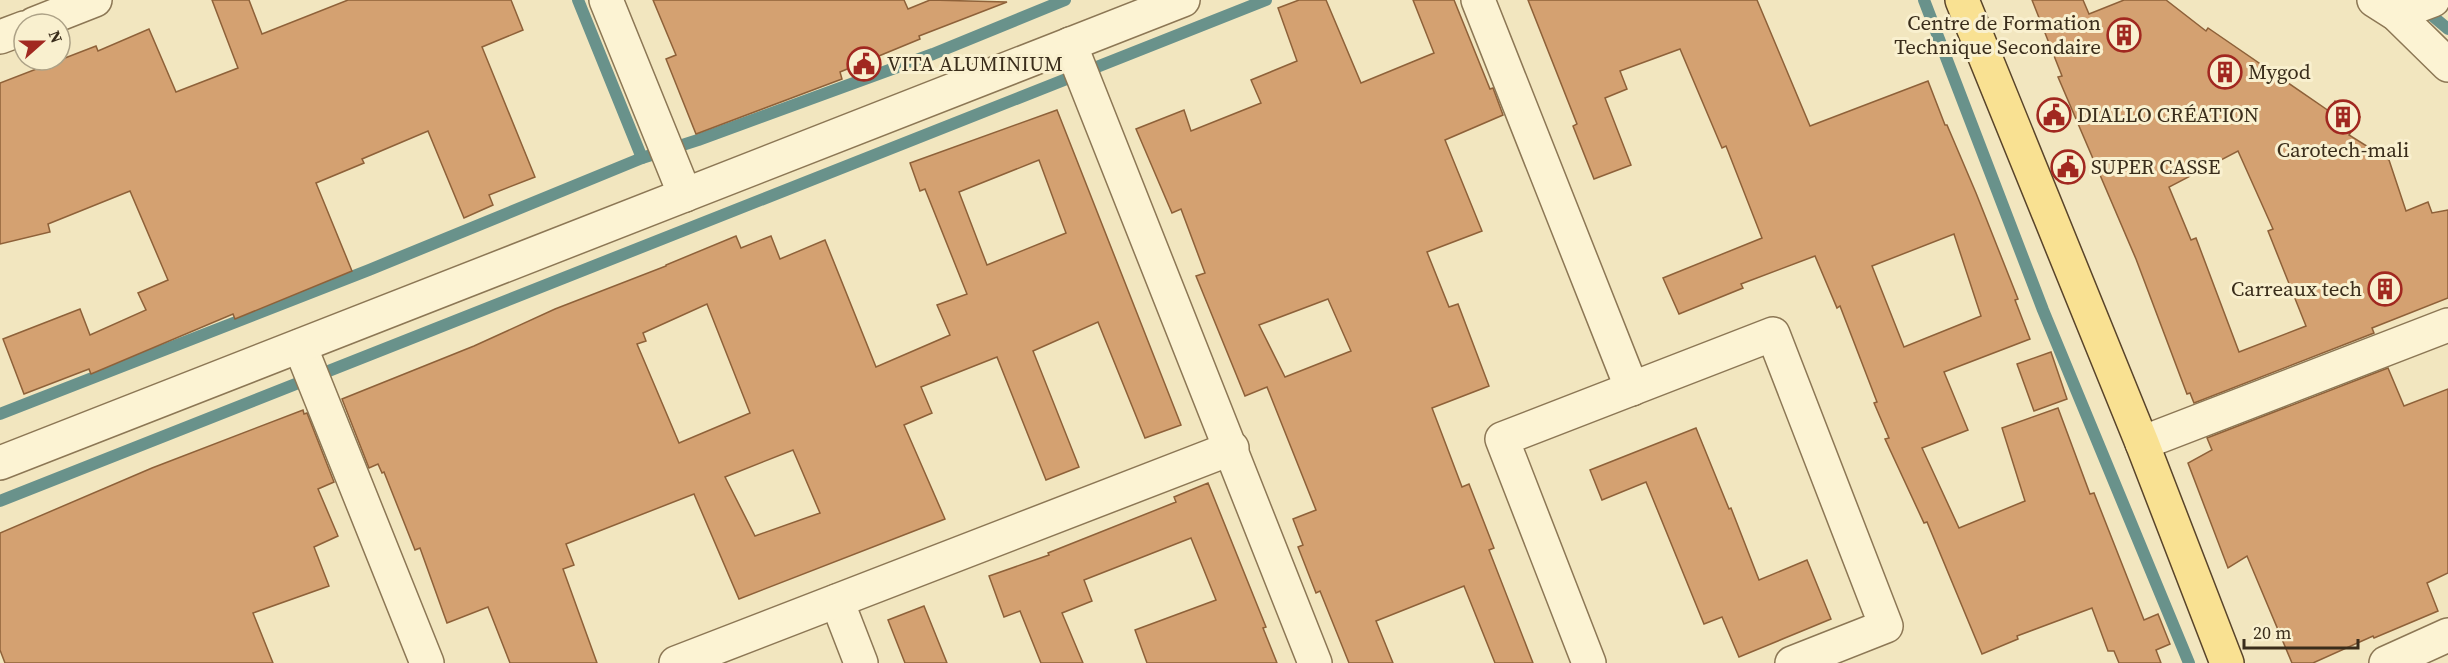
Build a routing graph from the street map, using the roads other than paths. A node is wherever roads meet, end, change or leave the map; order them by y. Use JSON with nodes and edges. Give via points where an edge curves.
{"nodes":[{"id":1,"x":95,"y":0,"type":"edge"},
{"id":2,"x":606,"y":0,"type":"edge"},
{"id":3,"x":1183,"y":0,"type":"edge"},
{"id":4,"x":1478,"y":0,"type":"edge"},
{"id":5,"x":1962,"y":0,"type":"edge"},
{"id":6,"x":2433,"y":0,"type":"edge"},
{"id":7,"x":2385,"y":7,"type":"edge"},
{"id":8,"x":64,"y":12,"type":"edge"},
{"id":9,"x":1070,"y":44,"type":"junction"},
{"id":10,"x":2448,"y":65,"type":"edge"},
{"id":11,"x":685,"y":195,"type":"junction"},
{"id":12,"x":2448,"y":325,"type":"edge"},
{"id":13,"x":300,"y":346,"type":"junction"},
{"id":14,"x":1632,"y":389,"type":"junction"},
{"id":15,"x":2142,"y":443,"type":"junction"},
{"id":16,"x":1232,"y":448,"type":"junction"},
{"id":17,"x":0,"y":463,"type":"edge"},
{"id":18,"x":837,"y":601,"type":"junction"},
{"id":19,"x":2448,"y":635,"type":"edge"},
{"id":20,"x":426,"y":663,"type":"edge"},
{"id":21,"x":676,"y":663,"type":"edge"},
{"id":22,"x":861,"y":663,"type":"edge"},
{"id":23,"x":1315,"y":663,"type":"edge"},
{"id":24,"x":1588,"y":663,"type":"edge"},
{"id":25,"x":1792,"y":663,"type":"edge"},
{"id":26,"x":2227,"y":663,"type":"edge"},
{"id":27,"x":2386,"y":663,"type":"edge"}],
"edges":[{"from":1,"to":8,"type":"street"},
{"from":2,"to":11,"type":"street"},
{"from":3,"to":9,"type":"street"},
{"from":4,"to":14,"type":"street"},
{"from":5,"to":15,"type":"main road"},
{"from":6,"to":7,"type":"street"},
{"from":7,"to":10,"type":"street"},
{"from":9,"to":11,"type":"street"},
{"from":9,"to":16,"type":"street"},
{"from":11,"to":13,"type":"street"},
{"from":12,"to":15,"type":"street"},
{"from":13,"to":17,"type":"street"},
{"from":13,"to":20,"type":"street"},
{"from":14,"to":24,"type":"street","via":[[1502,439]]},
{"from":14,"to":25,"type":"street","via":[[1773,334],[1886,626]]},
{"from":15,"to":26,"type":"main road"},
{"from":16,"to":18,"type":"street"},
{"from":16,"to":23,"type":"street"},
{"from":18,"to":21,"type":"street"},
{"from":18,"to":22,"type":"street"},
{"from":19,"to":27,"type":"street"}]}
